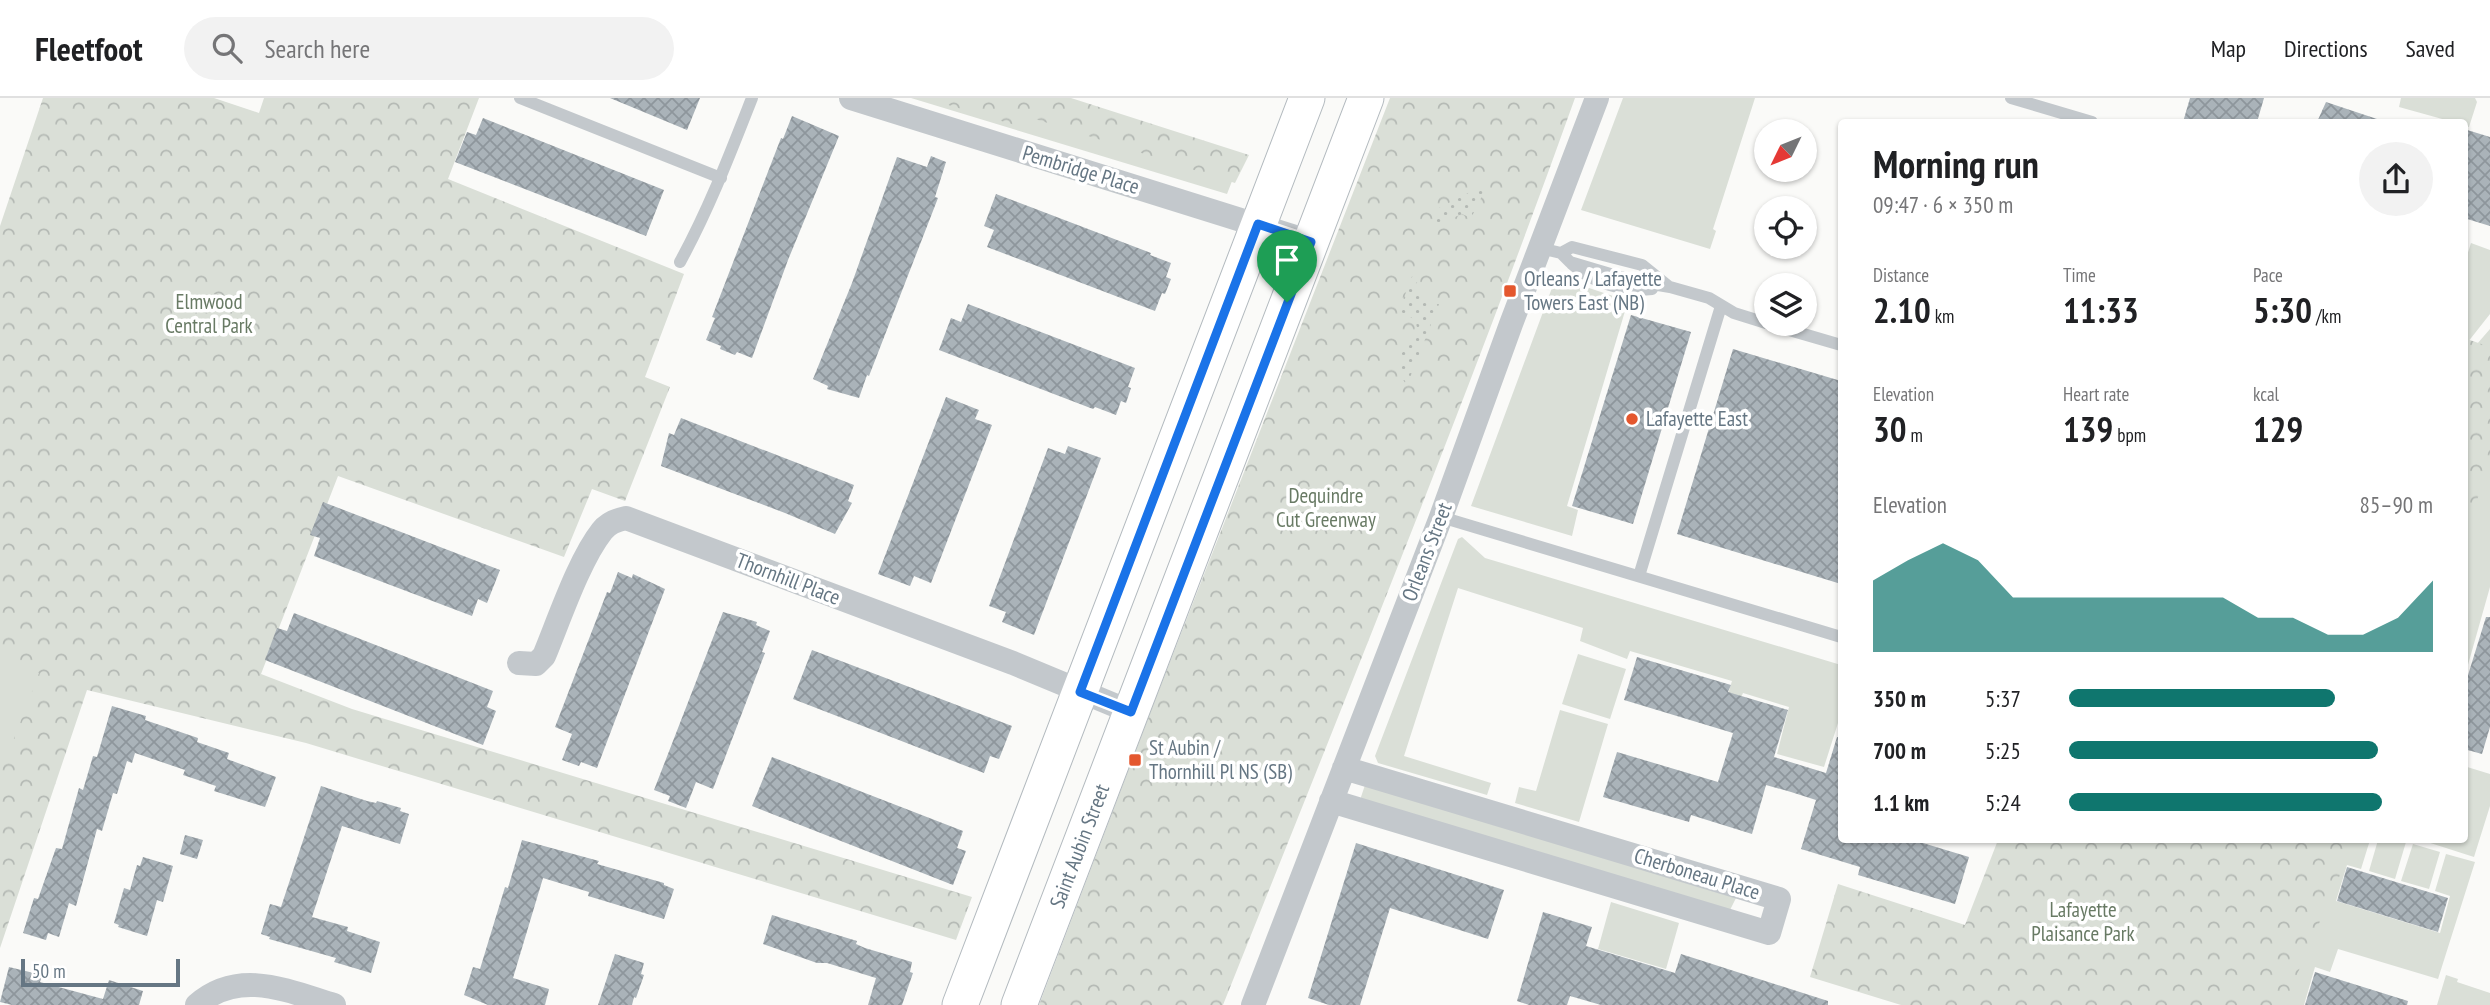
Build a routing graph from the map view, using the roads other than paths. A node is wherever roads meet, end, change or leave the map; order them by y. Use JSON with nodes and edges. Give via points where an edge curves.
{"nodes":[{"id":1,"x":520,"y":98,"type":"edge"},
{"id":2,"x":752,"y":98,"type":"edge"},
{"id":3,"x":851,"y":98,"type":"edge"},
{"id":4,"x":1307,"y":98,"type":"edge"},
{"id":5,"x":1366,"y":98,"type":"edge"},
{"id":6,"x":1597,"y":98,"type":"edge"},
{"id":7,"x":2011,"y":98,"type":"edge"},
{"id":8,"x":2082,"y":119,"type":"edge"},
{"id":9,"x":721,"y":178,"type":"junction"},
{"id":10,"x":1258,"y":224,"type":"junction"},
{"id":11,"x":1311,"y":242,"type":"junction"},
{"id":12,"x":1557,"y":254,"type":"junction"},
{"id":13,"x":681,"y":261,"type":"dead end"},
{"id":14,"x":1670,"y":287,"type":"junction"},
{"id":15,"x":1721,"y":306,"type":"junction"},
{"id":16,"x":1754,"y":319,"type":"edge"},
{"id":17,"x":1811,"y":336,"type":"edge"},
{"id":18,"x":1838,"y":344,"type":"edge"},
{"id":19,"x":1441,"y":517,"type":"junction"},
{"id":20,"x":1640,"y":576,"type":"junction"},
{"id":21,"x":1838,"y":636,"type":"edge"},
{"id":22,"x":519,"y":663,"type":"dead end"},
{"id":23,"x":1080,"y":692,"type":"junction"},
{"id":24,"x":1131,"y":712,"type":"junction"},
{"id":25,"x":1344,"y":768,"type":"junction"},
{"id":26,"x":1331,"y":802,"type":"junction"},
{"id":27,"x":197,"y":1005,"type":"edge"},
{"id":28,"x":334,"y":1005,"type":"edge"},
{"id":29,"x":960,"y":1005,"type":"edge"},
{"id":30,"x":1019,"y":1005,"type":"edge"},
{"id":31,"x":1252,"y":1005,"type":"edge"}],
"edges":[{"from":1,"to":9,"type":"lane"},
{"from":2,"to":9,"type":"lane"},
{"from":3,"to":10,"type":"street","name":"Pembridge Place"},
{"from":4,"to":10,"type":"main road"},
{"from":5,"to":11,"type":"main road","name":"Saint Aubin Street"},
{"from":6,"to":12,"type":"street","name":"Orleans Street"},
{"from":7,"to":8,"type":"lane"},
{"from":9,"to":13,"type":"lane"},
{"from":10,"to":11,"type":"street","name":"Pembridge Place"},
{"from":10,"to":23,"type":"main road"},
{"from":11,"to":24,"type":"main road","name":"Saint Aubin Street"},
{"from":12,"to":14,"type":"lane","via":[[1585,276],[1630,291]]},
{"from":12,"to":14,"type":"lane","via":[[1572,247],[1642,265]]},
{"from":12,"to":19,"type":"street","name":"Orleans Street"},
{"from":14,"to":15,"type":"lane"},
{"from":15,"to":16,"type":"lane"},
{"from":15,"to":20,"type":"lane"},
{"from":17,"to":18,"type":"lane"},
{"from":19,"to":20,"type":"lane"},
{"from":19,"to":25,"type":"street","name":"Orleans Street"},
{"from":20,"to":21,"type":"lane"},
{"from":22,"to":23,"type":"street","name":"Thornhill Place","via":[[536,664],[544,656],[603,529],[626,518]]},
{"from":23,"to":24,"type":"street","name":"Thornhill Place"},
{"from":23,"to":29,"type":"main road"},
{"from":24,"to":30,"type":"main road","name":"Saint Aubin Street"},
{"from":25,"to":26,"type":"street","name":"Orleans Street"},
{"from":25,"to":26,"type":"street","name":"Cherboneau Place","via":[[1779,899],[1769,933]]},
{"from":26,"to":31,"type":"street","name":"Orleans Street"},
{"from":27,"to":28,"type":"street","via":[[223,988],[245,984],[267,985]]}]}
